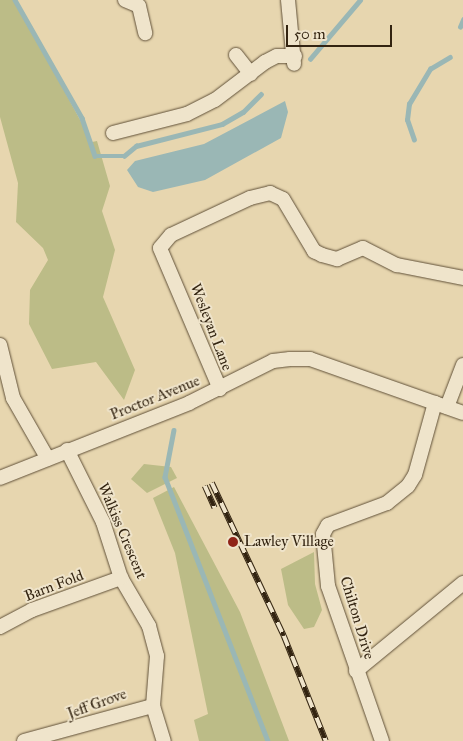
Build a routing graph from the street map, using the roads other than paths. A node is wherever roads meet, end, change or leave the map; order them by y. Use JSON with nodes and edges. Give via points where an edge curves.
{"nodes":[{"id":1,"x":125,"y":0,"type":"edge"},
{"id":2,"x":288,"y":0,"type":"edge"},
{"id":3,"x":145,"y":33,"type":"dead end"},
{"id":4,"x":236,"y":55,"type":"dead end"},
{"id":5,"x":251,"y":74,"type":"junction"},
{"id":6,"x":113,"y":133,"type":"dead end"},
{"id":7,"x":463,"y":278,"type":"edge"},
{"id":8,"x":0,"y":345,"type":"edge"},
{"id":9,"x":1,"y":362,"type":"edge"},
{"id":10,"x":463,"y":365,"type":"edge"},
{"id":11,"x":220,"y":389,"type":"junction"},
{"id":12,"x":441,"y":405,"type":"junction"},
{"id":13,"x":463,"y":413,"type":"edge"},
{"id":14,"x":68,"y":450,"type":"junction"},
{"id":15,"x":48,"y":459,"type":"junction"},
{"id":16,"x":0,"y":478,"type":"edge"},
{"id":17,"x":121,"y":578,"type":"junction"},
{"id":18,"x":463,"y":584,"type":"edge"},
{"id":19,"x":0,"y":627,"type":"edge"},
{"id":20,"x":356,"y":671,"type":"junction"},
{"id":21,"x":153,"y":706,"type":"junction"},
{"id":22,"x":24,"y":741,"type":"edge"},
{"id":23,"x":164,"y":741,"type":"edge"},
{"id":24,"x":382,"y":741,"type":"edge"}],
"edges":[{"from":1,"to":3,"type":"street","via":[[139,6]]},
{"from":2,"to":5,"type":"street","via":[[294,61],[277,56]]},
{"from":4,"to":5,"type":"street"},
{"from":5,"to":6,"type":"street","via":[[187,114]]},
{"from":7,"to":11,"type":"street","name":"Wesleyan Lane","via":[[397,265],[363,248],[337,258],[322,255],[314,250],[283,199],[270,194],[250,198],[170,235],[160,248]]},
{"from":8,"to":9,"type":"street"},
{"from":9,"to":15,"type":"street","via":[[13,398]]},
{"from":10,"to":12,"type":"street"},
{"from":11,"to":12,"type":"street","name":"Proctor Avenue","via":[[273,361],[310,358]]},
{"from":11,"to":14,"type":"street","name":"Proctor Avenue"},
{"from":12,"to":13,"type":"street","name":"Proctor Avenue"},
{"from":12,"to":20,"type":"street","name":"Chilton Drive","via":[[416,475],[408,486],[387,503],[328,525],[323,534],[328,586]]},
{"from":14,"to":15,"type":"street","name":"Proctor Avenue"},
{"from":14,"to":17,"type":"street","name":"Walkiss Crescent","via":[[103,522]]},
{"from":15,"to":16,"type":"street","name":"Proctor Avenue"},
{"from":17,"to":19,"type":"street","name":"Barn Fold","via":[[32,610]]},
{"from":17,"to":21,"type":"street","name":"Walkiss Crescent","via":[[149,626],[157,656]]},
{"from":18,"to":20,"type":"street","name":"Chilton Drive"},
{"from":20,"to":24,"type":"street"},
{"from":21,"to":22,"type":"street","name":"Jeff Grove"},
{"from":21,"to":23,"type":"street","name":"Walkiss Crescent"}]}
